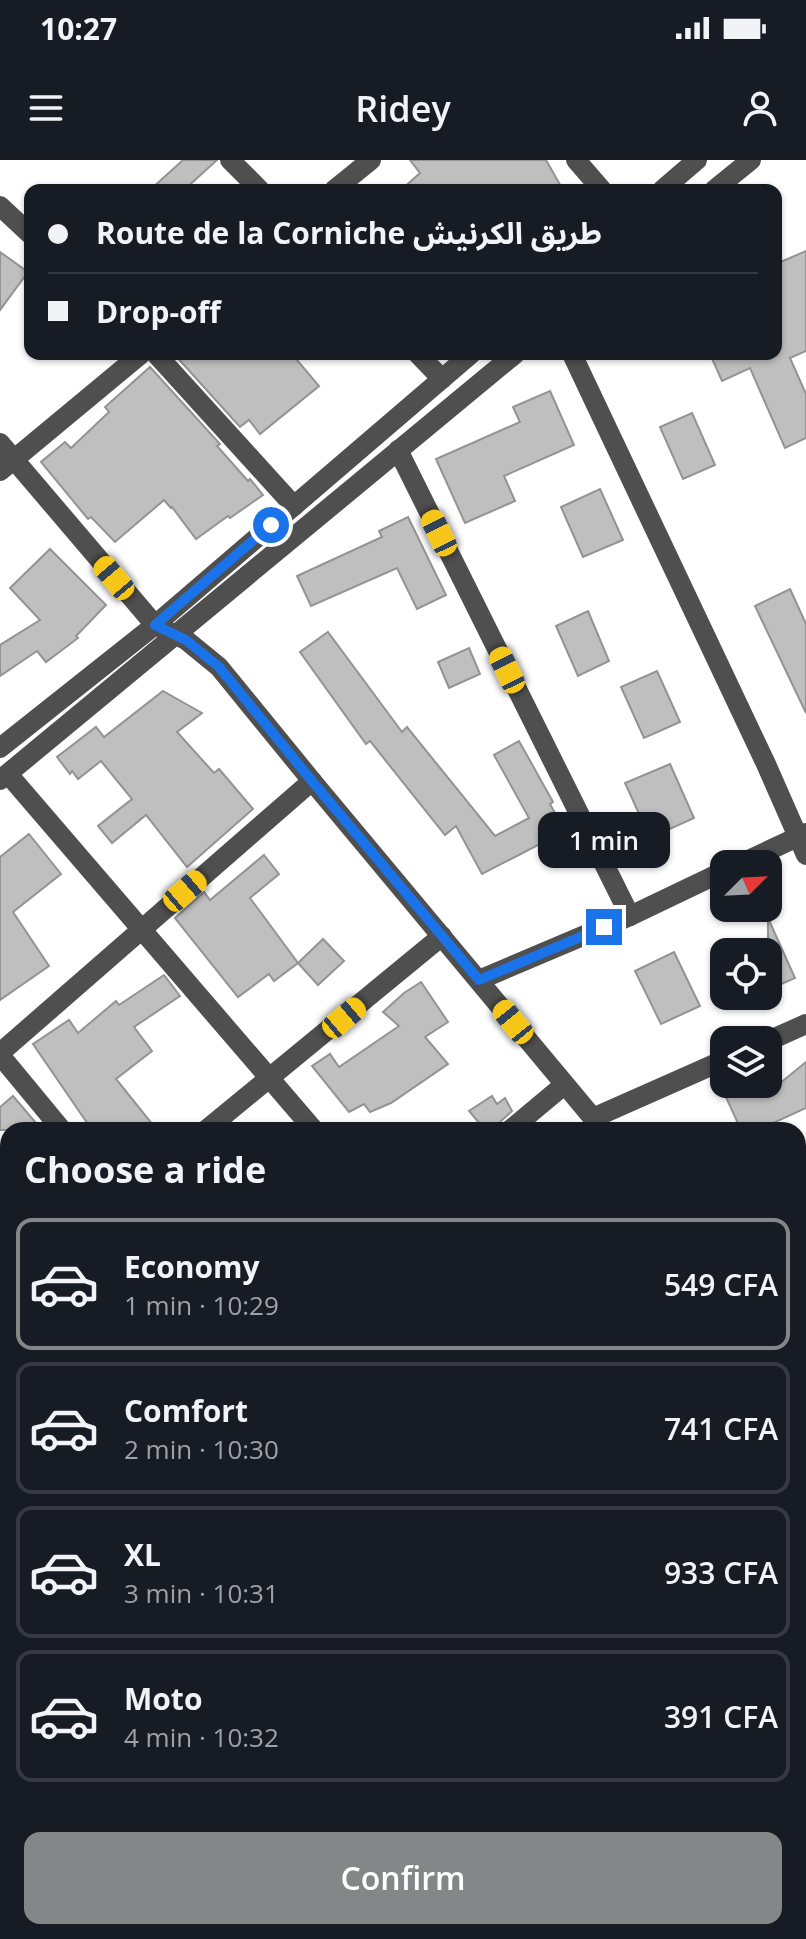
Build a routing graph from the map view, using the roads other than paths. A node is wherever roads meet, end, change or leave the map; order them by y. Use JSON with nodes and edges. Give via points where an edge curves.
{"nodes":[{"id":1,"x":230,"y":160,"type":"edge"},
{"id":2,"x":371,"y":160,"type":"edge"},
{"id":3,"x":576,"y":160,"type":"edge"},
{"id":4,"x":697,"y":160,"type":"edge"},
{"id":5,"x":751,"y":160,"type":"edge"},
{"id":6,"x":254,"y":184,"type":"edge"},
{"id":7,"x":341,"y":184,"type":"edge"},
{"id":8,"x":597,"y":184,"type":"edge"},
{"id":9,"x":669,"y":184,"type":"edge"},
{"id":10,"x":721,"y":184,"type":"edge"},
{"id":11,"x":0,"y":206,"type":"edge"},
{"id":12,"x":24,"y":228,"type":"edge"},
{"id":13,"x":134,"y":360,"type":"edge"},
{"id":14,"x":161,"y":360,"type":"edge"},
{"id":15,"x":424,"y":360,"type":"edge"},
{"id":16,"x":464,"y":360,"type":"edge"},
{"id":17,"x":508,"y":360,"type":"edge"},
{"id":18,"x":575,"y":360,"type":"edge"},
{"id":19,"x":442,"y":379,"type":"junction"},
{"id":20,"x":0,"y":443,"type":"edge"},
{"id":21,"x":398,"y":450,"type":"junction"},
{"id":22,"x":7,"y":466,"type":"edge"},
{"id":23,"x":294,"y":506,"type":"junction"},
{"id":24,"x":155,"y":625,"type":"junction"},
{"id":25,"x":175,"y":634,"type":"junction"},
{"id":26,"x":0,"y":748,"type":"edge"},
{"id":27,"x":4,"y":777,"type":"edge"},
{"id":28,"x":312,"y":781,"type":"junction"},
{"id":29,"x":803,"y":842,"type":"edge"},
{"id":30,"x":780,"y":850,"type":"edge"},
{"id":31,"x":710,"y":878,"type":"edge"},
{"id":32,"x":630,"y":916,"type":"junction"},
{"id":33,"x":142,"y":928,"type":"junction"},
{"id":34,"x":442,"y":936,"type":"junction"},
{"id":35,"x":479,"y":980,"type":"junction"},
{"id":36,"x":806,"y":1024,"type":"edge"},
{"id":37,"x":782,"y":1035,"type":"edge"},
{"id":38,"x":0,"y":1054,"type":"edge"},
{"id":39,"x":710,"y":1067,"type":"edge"},
{"id":40,"x":270,"y":1079,"type":"junction"},
{"id":41,"x":564,"y":1085,"type":"junction"},
{"id":42,"x":55,"y":1122,"type":"edge"},
{"id":43,"x":216,"y":1122,"type":"edge"},
{"id":44,"x":307,"y":1122,"type":"edge"},
{"id":45,"x":520,"y":1122,"type":"edge"},
{"id":46,"x":596,"y":1122,"type":"edge"},
{"id":47,"x":602,"y":1122,"type":"edge"}],
"edges":[{"from":1,"to":6,"type":"street"},
{"from":2,"to":7,"type":"street"},
{"from":3,"to":8,"type":"street"},
{"from":4,"to":9,"type":"street"},
{"from":5,"to":10,"type":"street"},
{"from":11,"to":12,"type":"street"},
{"from":13,"to":22,"type":"street"},
{"from":14,"to":23,"type":"street"},
{"from":15,"to":19,"type":"street"},
{"from":16,"to":19,"type":"street"},
{"from":17,"to":21,"type":"street"},
{"from":18,"to":29,"type":"street"},
{"from":19,"to":23,"type":"street"},
{"from":20,"to":22,"type":"street"},
{"from":21,"to":25,"type":"street"},
{"from":21,"to":32,"type":"street"},
{"from":22,"to":24,"type":"street"},
{"from":23,"to":24,"type":"street"},
{"from":24,"to":25,"type":"street"},
{"from":24,"to":26,"type":"street"},
{"from":25,"to":27,"type":"street"},
{"from":25,"to":28,"type":"street","via":[[219,667]]},
{"from":27,"to":33,"type":"street"},
{"from":28,"to":33,"type":"street"},
{"from":28,"to":34,"type":"street"},
{"from":29,"to":30,"type":"street"},
{"from":31,"to":32,"type":"street"},
{"from":32,"to":35,"type":"street"},
{"from":33,"to":38,"type":"street"},
{"from":33,"to":40,"type":"street"},
{"from":34,"to":35,"type":"street"},
{"from":34,"to":40,"type":"street"},
{"from":35,"to":41,"type":"street"},
{"from":36,"to":37,"type":"street"},
{"from":38,"to":42,"type":"street"},
{"from":39,"to":47,"type":"street"},
{"from":40,"to":43,"type":"street"},
{"from":40,"to":44,"type":"street"},
{"from":41,"to":45,"type":"street"},
{"from":41,"to":46,"type":"street"}]}
